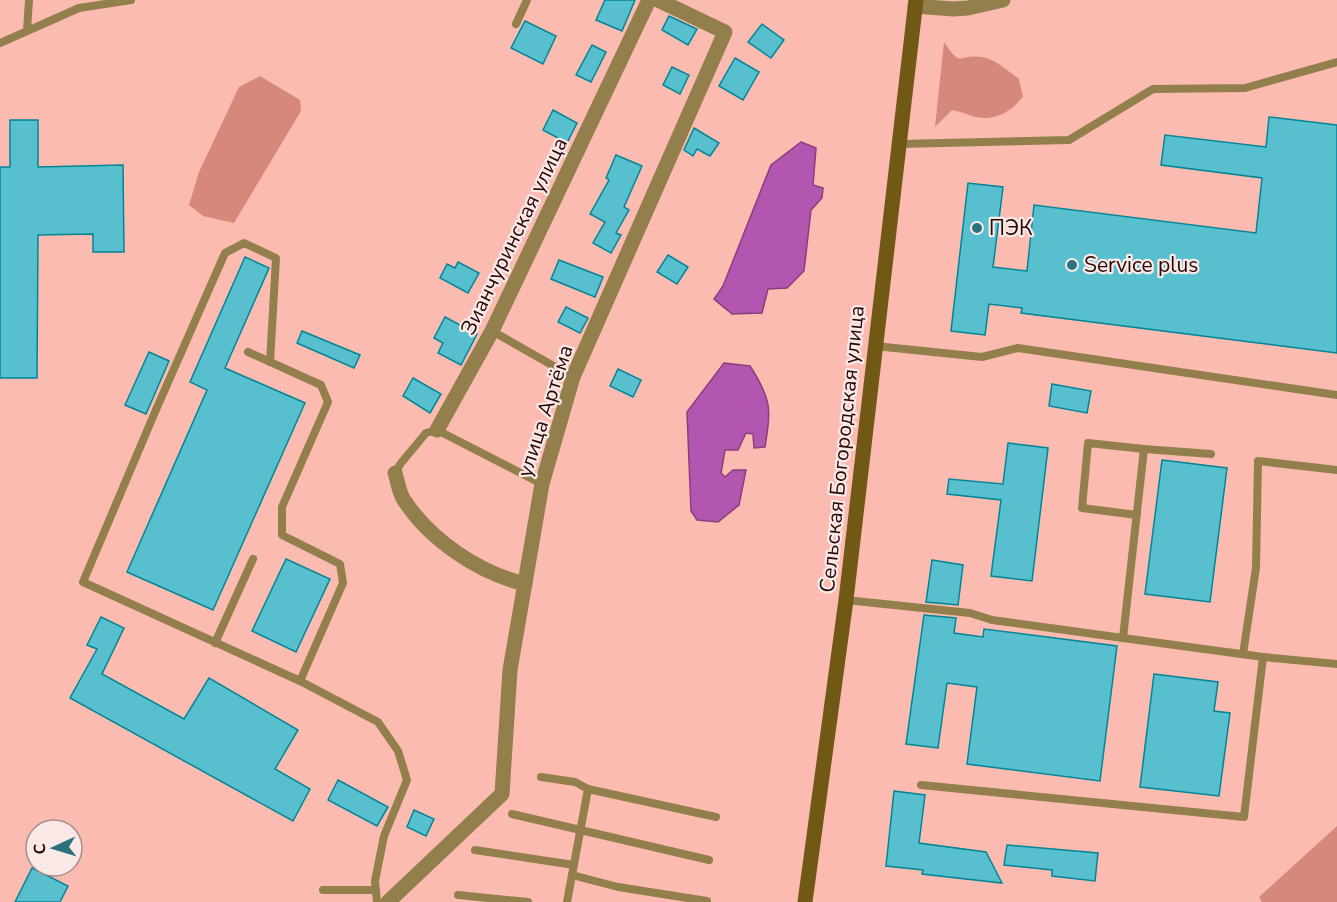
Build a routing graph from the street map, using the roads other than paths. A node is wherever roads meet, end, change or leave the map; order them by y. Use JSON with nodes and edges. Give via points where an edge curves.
{"nodes":[{"id":1,"x":29,"y":0,"type":"edge"},
{"id":2,"x":72,"y":0,"type":"edge"},
{"id":3,"x":131,"y":0,"type":"edge"},
{"id":4,"x":527,"y":0,"type":"edge"},
{"id":5,"x":649,"y":0,"type":"edge"},
{"id":6,"x":658,"y":0,"type":"edge"},
{"id":7,"x":1003,"y":0,"type":"edge"},
{"id":8,"x":111,"y":1,"type":"edge"},
{"id":9,"x":916,"y":3,"type":"edge"},
{"id":10,"x":72,"y":11,"type":"junction"},
{"id":11,"x":516,"y":24,"type":"dead end"},
{"id":12,"x":27,"y":31,"type":"junction"},
{"id":13,"x":0,"y":43,"type":"edge"},
{"id":14,"x":1337,"y":62,"type":"edge"},
{"id":15,"x":899,"y":144,"type":"junction"},
{"id":16,"x":492,"y":331,"type":"junction"},
{"id":17,"x":875,"y":346,"type":"junction"},
{"id":18,"x":248,"y":352,"type":"dead end"},
{"id":19,"x":270,"y":362,"type":"junction"},
{"id":20,"x":573,"y":377,"type":"junction"},
{"id":21,"x":1337,"y":395,"type":"edge"},
{"id":22,"x":437,"y":430,"type":"junction"},
{"id":23,"x":1144,"y":449,"type":"junction"},
{"id":24,"x":1211,"y":454,"type":"dead end"},
{"id":25,"x":1337,"y":470,"type":"edge"},
{"id":26,"x":395,"y":473,"type":"joint"},
{"id":27,"x":542,"y":484,"type":"junction"},
{"id":28,"x":1137,"y":515,"type":"junction"},
{"id":29,"x":252,"y":559,"type":"dead end"},
{"id":30,"x":525,"y":584,"type":"junction"},
{"id":31,"x":846,"y":600,"type":"junction"},
{"id":32,"x":1123,"y":638,"type":"junction"},
{"id":33,"x":215,"y":643,"type":"junction"},
{"id":34,"x":1243,"y":654,"type":"junction"},
{"id":35,"x":1263,"y":657,"type":"junction"},
{"id":36,"x":1337,"y":664,"type":"edge"},
{"id":37,"x":300,"y":681,"type":"junction"},
{"id":38,"x":542,"y":777,"type":"dead end"},
{"id":39,"x":921,"y":785,"type":"dead end"},
{"id":40,"x":588,"y":789,"type":"junction"},
{"id":41,"x":512,"y":814,"type":"dead end"},
{"id":42,"x":716,"y":817,"type":"dead end"},
{"id":43,"x":580,"y":831,"type":"junction"},
{"id":44,"x":475,"y":850,"type":"dead end"},
{"id":45,"x":709,"y":860,"type":"dead end"},
{"id":46,"x":574,"y":865,"type":"junction"},
{"id":47,"x":572,"y":875,"type":"junction"},
{"id":48,"x":323,"y":890,"type":"dead end"},
{"id":49,"x":376,"y":890,"type":"junction"},
{"id":50,"x":458,"y":895,"type":"dead end"},
{"id":51,"x":707,"y":901,"type":"edge"},
{"id":52,"x":377,"y":902,"type":"edge"},
{"id":53,"x":388,"y":902,"type":"edge"},
{"id":54,"x":528,"y":902,"type":"edge"},
{"id":55,"x":567,"y":902,"type":"edge"},
{"id":56,"x":805,"y":902,"type":"edge"}],
"edges":[{"from":1,"to":12,"type":"lane"},
{"from":2,"to":10,"type":"lane"},
{"from":3,"to":8,"type":"lane"},
{"from":4,"to":11,"type":"lane"},
{"from":5,"to":16,"type":"street","name":"Зианчуринская улица"},
{"from":6,"to":20,"type":"street","name":"улица Артёма","via":[[725,32]]},
{"from":7,"to":9,"type":"street","via":[[953,9]]},
{"from":8,"to":10,"type":"lane"},
{"from":9,"to":15,"type":"main road","name":"Сельская Богородская улица"},
{"from":10,"to":12,"type":"lane"},
{"from":12,"to":13,"type":"lane"},
{"from":14,"to":15,"type":"lane","via":[[1245,88],[1153,89],[1069,140]]},
{"from":15,"to":17,"type":"main road","name":"Сельская Богородская улица"},
{"from":16,"to":20,"type":"lane"},
{"from":16,"to":22,"type":"street","name":"Зианчуринская улица"},
{"from":17,"to":21,"type":"lane","via":[[982,357],[1018,348]]},
{"from":17,"to":31,"type":"main road","name":"Сельская Богородская улица"},
{"from":18,"to":19,"type":"lane"},
{"from":19,"to":33,"type":"lane","via":[[276,258],[244,243],[225,253],[83,582]]},
{"from":19,"to":37,"type":"lane","via":[[321,385],[328,402],[282,507],[282,535],[340,564],[343,583]]},
{"from":20,"to":27,"type":"street","name":"улица Артёма"},
{"from":22,"to":26,"type":"lane","name":"Зианчуринская улица","via":[[426,433]]},
{"from":22,"to":27,"type":"lane"},
{"from":23,"to":24,"type":"lane"},
{"from":23,"to":28,"type":"lane"},
{"from":23,"to":28,"type":"lane","via":[[1088,443],[1082,508]]},
{"from":25,"to":34,"type":"lane","via":[[1258,461],[1256,568]]},
{"from":26,"to":30,"type":"street","via":[[402,498],[425,528],[460,555],[506,580]]},
{"from":27,"to":30,"type":"street","name":"улица Артёма"},
{"from":28,"to":32,"type":"lane"},
{"from":29,"to":33,"type":"lane"},
{"from":30,"to":53,"type":"street","name":"улица Артёма","via":[[510,670],[502,794]]},
{"from":31,"to":32,"type":"lane","via":[[970,613],[992,620]]},
{"from":31,"to":56,"type":"main road","name":"Сельская Богородская улица"},
{"from":32,"to":34,"type":"lane"},
{"from":33,"to":37,"type":"lane"},
{"from":34,"to":35,"type":"lane"},
{"from":35,"to":36,"type":"lane"},
{"from":35,"to":39,"type":"lane","via":[[1244,817]]},
{"from":37,"to":49,"type":"lane","via":[[378,722],[398,751],[407,780],[384,836]]},
{"from":38,"to":40,"type":"lane","via":[[575,782]]},
{"from":40,"to":42,"type":"lane"},
{"from":40,"to":43,"type":"lane"},
{"from":41,"to":43,"type":"lane"},
{"from":43,"to":45,"type":"lane"},
{"from":43,"to":46,"type":"lane"},
{"from":44,"to":46,"type":"lane"},
{"from":46,"to":47,"type":"lane"},
{"from":47,"to":51,"type":"lane"},
{"from":47,"to":55,"type":"lane"},
{"from":48,"to":49,"type":"lane"},
{"from":49,"to":52,"type":"lane"},
{"from":50,"to":54,"type":"lane"}]}
